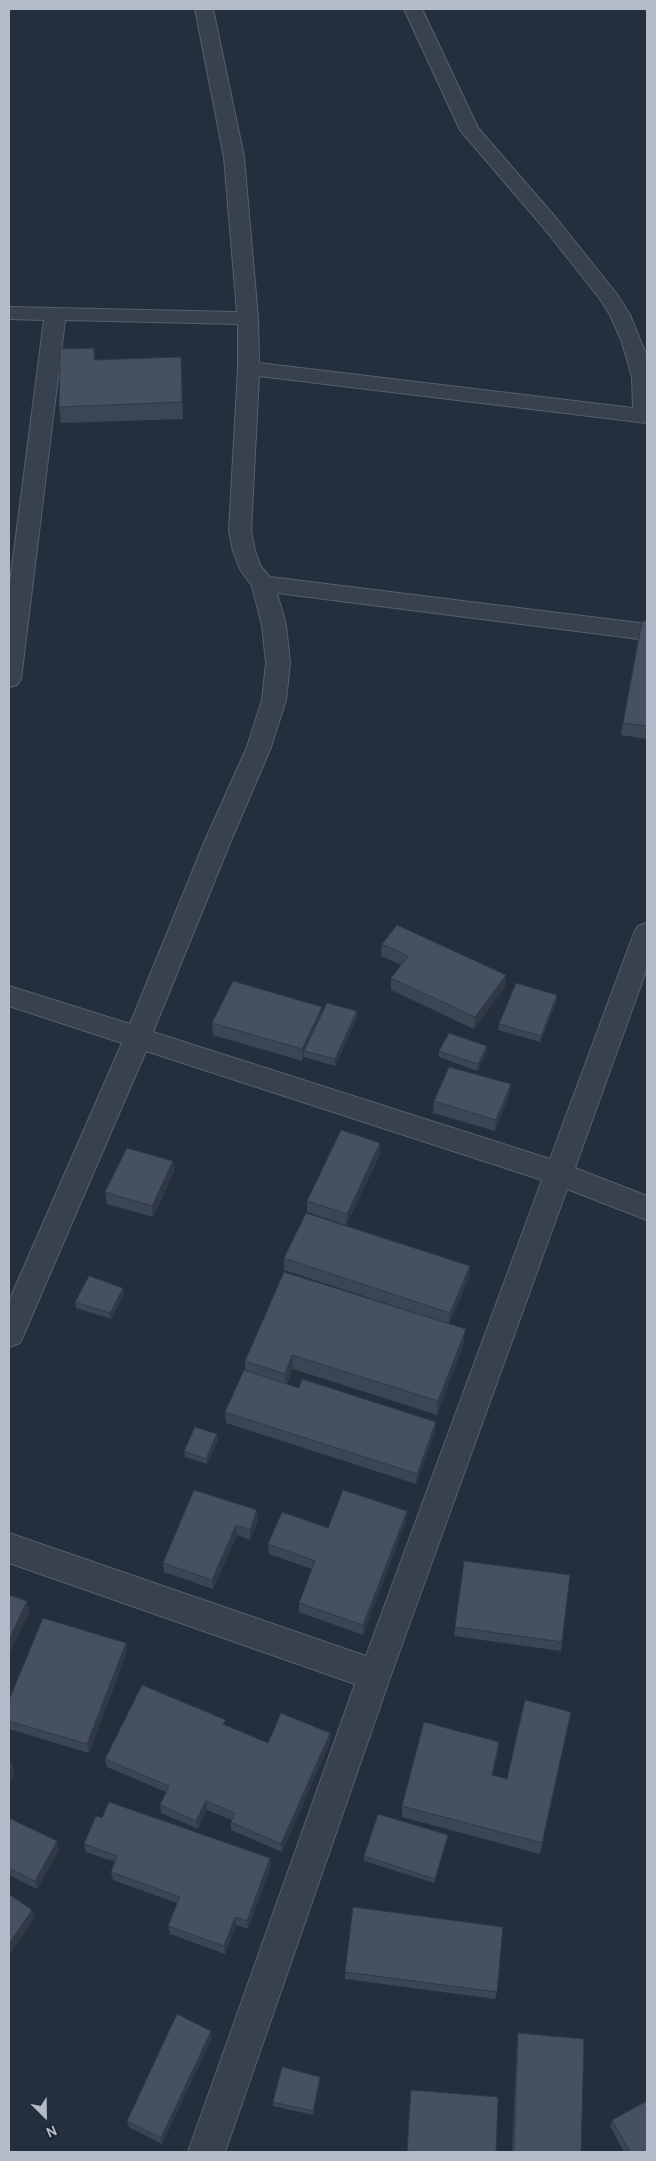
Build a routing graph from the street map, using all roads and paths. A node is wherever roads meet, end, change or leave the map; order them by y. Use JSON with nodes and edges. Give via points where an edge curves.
{"nodes":[{"id":1,"x":204,"y":9,"type":"edge"},
{"id":2,"x":413,"y":9,"type":"edge"},
{"id":3,"x":9,"y":313,"type":"edge"},
{"id":4,"x":54,"y":314,"type":"junction"},
{"id":5,"x":248,"y":318,"type":"junction"},
{"id":6,"x":249,"y":368,"type":"junction"},
{"id":7,"x":646,"y":416,"type":"edge"},
{"id":8,"x":263,"y":584,"type":"junction"},
{"id":9,"x":647,"y":632,"type":"edge"},
{"id":10,"x":9,"y":679,"type":"edge"},
{"id":11,"x":647,"y":933,"type":"edge"},
{"id":12,"x":9,"y":996,"type":"edge"},
{"id":13,"x":137,"y":1038,"type":"junction"},
{"id":14,"x":558,"y":1173,"type":"junction"},
{"id":15,"x":647,"y":1208,"type":"edge"},
{"id":16,"x":9,"y":1334,"type":"edge"},
{"id":17,"x":9,"y":1548,"type":"edge"},
{"id":18,"x":375,"y":1675,"type":"junction"},
{"id":19,"x":207,"y":2152,"type":"edge"}],
"edges":[{"from":1,"to":5,"type":"street","via":[[234,157]]},
{"from":2,"to":7,"type":"street","via":[[469,130],[550,223],[620,315],[643,377]]},
{"from":3,"to":4,"type":"street"},
{"from":4,"to":5,"type":"street"},
{"from":4,"to":10,"type":"street"},
{"from":5,"to":6,"type":"street"},
{"from":6,"to":7,"type":"street"},
{"from":6,"to":8,"type":"street","via":[[240,530],[251,569]]},
{"from":8,"to":9,"type":"street"},
{"from":8,"to":13,"type":"street","via":[[274,625],[278,663],[274,700],[260,748]]},
{"from":11,"to":14,"type":"street"},
{"from":12,"to":13,"type":"street"},
{"from":13,"to":14,"type":"street"},
{"from":13,"to":16,"type":"street"},
{"from":14,"to":15,"type":"street"},
{"from":14,"to":18,"type":"street"},
{"from":17,"to":18,"type":"street"},
{"from":18,"to":19,"type":"street"}]}
